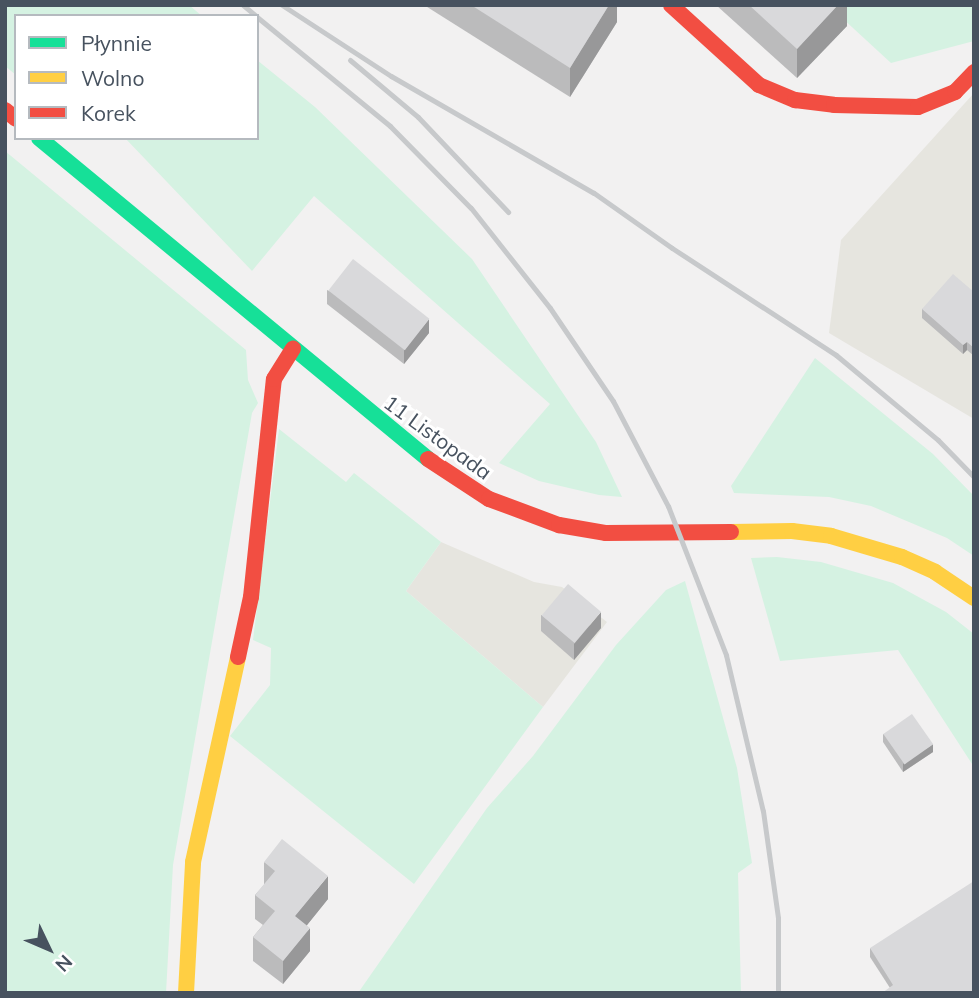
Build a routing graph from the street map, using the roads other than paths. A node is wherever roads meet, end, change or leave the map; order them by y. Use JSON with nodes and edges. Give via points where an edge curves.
{"nodes":[{"id":1,"x":671,"y":5,"type":"edge"},
{"id":2,"x":974,"y":72,"type":"edge"},
{"id":3,"x":41,"y":140,"type":"edge"},
{"id":4,"x":293,"y":349,"type":"junction"},
{"id":5,"x":974,"y":598,"type":"edge"},
{"id":6,"x":186,"y":993,"type":"edge"}],
"edges":[{"from":1,"to":2,"type":"street","via":[[759,85],[795,100],[918,107],[955,92]]},
{"from":3,"to":4,"type":"street","name":"11 Listopada"},
{"from":4,"to":5,"type":"street","name":"11 Listopada","via":[[437,467],[489,499],[537,519],[623,535],[792,531],[831,536],[902,556]]},
{"from":4,"to":6,"type":"street","via":[[274,379],[251,597],[193,862]]}]}
